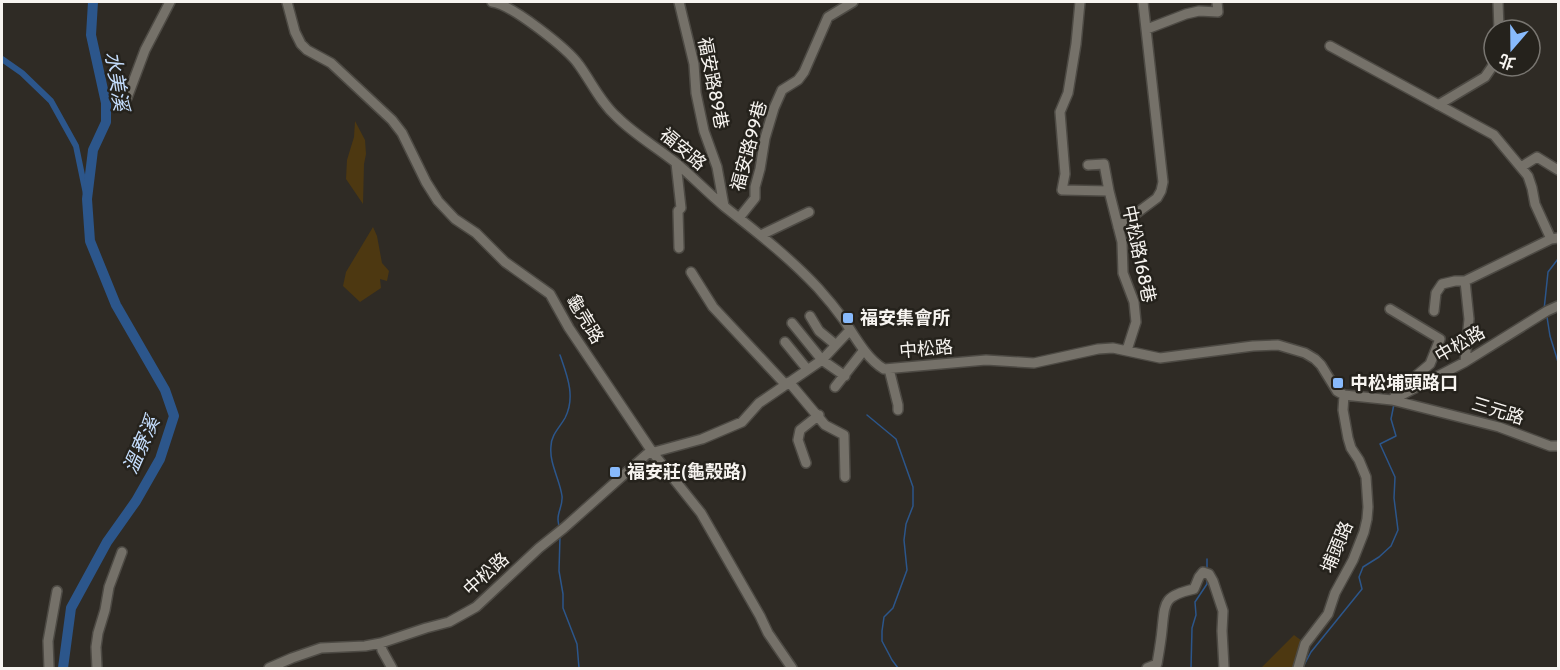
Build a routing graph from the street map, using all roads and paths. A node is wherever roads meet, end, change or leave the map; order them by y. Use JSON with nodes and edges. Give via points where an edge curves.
{"nodes":[{"id":1,"x":170,"y":2,"type":"edge"},
{"id":2,"x":287,"y":2,"type":"edge"},
{"id":3,"x":492,"y":2,"type":"edge"},
{"id":4,"x":680,"y":2,"type":"edge"},
{"id":5,"x":853,"y":2,"type":"edge"},
{"id":6,"x":1080,"y":2,"type":"edge"},
{"id":7,"x":1143,"y":2,"type":"edge"},
{"id":8,"x":1218,"y":2,"type":"edge"},
{"id":9,"x":1498,"y":2,"type":"edge"},
{"id":10,"x":1499,"y":18,"type":"edge"},
{"id":11,"x":1147,"y":29,"type":"junction"},
{"id":12,"x":1330,"y":46,"type":"dead end"},
{"id":13,"x":1483,"y":78,"type":"edge"},
{"id":14,"x":127,"y":98,"type":"dead end"},
{"id":15,"x":1438,"y":105,"type":"junction"},
{"id":16,"x":676,"y":163,"type":"junction"},
{"id":17,"x":1088,"y":165,"type":"dead end"},
{"id":18,"x":1521,"y":166,"type":"junction"},
{"id":19,"x":1558,"y":170,"type":"edge"},
{"id":20,"x":1109,"y":191,"type":"junction"},
{"id":21,"x":724,"y":206,"type":"junction"},
{"id":22,"x":809,"y":212,"type":"dead end"},
{"id":23,"x":739,"y":218,"type":"junction"},
{"id":24,"x":1118,"y":227,"type":"junction"},
{"id":25,"x":761,"y":235,"type":"junction"},
{"id":26,"x":1555,"y":239,"type":"edge"},
{"id":27,"x":679,"y":248,"type":"dead end"},
{"id":28,"x":691,"y":272,"type":"dead end"},
{"id":29,"x":1465,"y":281,"type":"junction"},
{"id":30,"x":1558,"y":306,"type":"edge"},
{"id":31,"x":1390,"y":309,"type":"dead end"},
{"id":32,"x":1434,"y":311,"type":"dead end"},
{"id":33,"x":810,"y":316,"type":"dead end"},
{"id":34,"x":792,"y":323,"type":"dead end"},
{"id":35,"x":850,"y":330,"type":"junction"},
{"id":36,"x":785,"y":342,"type":"dead end"},
{"id":37,"x":836,"y":345,"type":"junction"},
{"id":38,"x":864,"y":350,"type":"junction"},
{"id":39,"x":1127,"y":350,"type":"junction"},
{"id":40,"x":822,"y":360,"type":"junction"},
{"id":41,"x":1465,"y":362,"type":"junction"},
{"id":42,"x":807,"y":369,"type":"junction"},
{"id":43,"x":889,"y":369,"type":"junction"},
{"id":44,"x":845,"y":376,"type":"junction"},
{"id":45,"x":788,"y":384,"type":"junction"},
{"id":46,"x":835,"y":387,"type":"dead end"},
{"id":47,"x":1344,"y":395,"type":"junction"},
{"id":48,"x":1392,"y":400,"type":"junction"},
{"id":49,"x":898,"y":410,"type":"dead end"},
{"id":50,"x":819,"y":416,"type":"junction"},
{"id":51,"x":1558,"y":446,"type":"edge"},
{"id":52,"x":653,"y":453,"type":"junction"},
{"id":53,"x":806,"y":463,"type":"dead end"},
{"id":54,"x":844,"y":477,"type":"dead end"},
{"id":55,"x":122,"y":552,"type":"dead end"},
{"id":56,"x":57,"y":591,"type":"dead end"},
{"id":57,"x":381,"y":643,"type":"junction"},
{"id":58,"x":49,"y":669,"type":"edge"},
{"id":59,"x":98,"y":669,"type":"edge"},
{"id":60,"x":269,"y":669,"type":"edge"},
{"id":61,"x":392,"y":669,"type":"edge"},
{"id":62,"x":792,"y":669,"type":"edge"},
{"id":63,"x":1147,"y":669,"type":"edge"},
{"id":64,"x":1224,"y":669,"type":"edge"},
{"id":65,"x":1298,"y":669,"type":"edge"}],
"edges":[{"from":1,"to":14,"type":"street","via":[[145,50]]},
{"from":2,"to":52,"type":"street","name":"龜壳路","via":[[301,44],[332,63],[392,120],[438,201],[505,262],[550,294]]},
{"from":3,"to":16,"type":"street","name":"福安路","via":[[514,12],[562,49],[578,63],[616,117]]},
{"from":4,"to":21,"type":"street","name":"福安路89巷","via":[[694,63],[696,93]]},
{"from":5,"to":23,"type":"street","name":"福安路99巷","via":[[828,17],[804,72],[782,90],[765,138],[754,198]]},
{"from":6,"to":20,"type":"street","name":"中松路168巷","via":[[1068,93],[1060,112],[1065,174],[1062,190]]},
{"from":7,"to":11,"type":"street"},
{"from":8,"to":11,"type":"street","via":[[1218,12],[1185,14]]},
{"from":9,"to":10,"type":"street"},
{"from":11,"to":24,"type":"street","via":[[1163,182],[1157,198]]},
{"from":12,"to":15,"type":"street"},
{"from":13,"to":15,"type":"street"},
{"from":15,"to":18,"type":"street","via":[[1494,135]]},
{"from":16,"to":21,"type":"street","name":"福安路"},
{"from":16,"to":27,"type":"street","via":[[681,208]]},
{"from":17,"to":20,"type":"street","via":[[1104,164]]},
{"from":18,"to":19,"type":"street","via":[[1537,157]]},
{"from":18,"to":26,"type":"street","via":[[1528,176],[1535,204]]},
{"from":20,"to":24,"type":"street","name":"中松路168巷"},
{"from":21,"to":23,"type":"street","name":"福安路"},
{"from":22,"to":25,"type":"street"},
{"from":23,"to":25,"type":"street","name":"福安路"},
{"from":24,"to":39,"type":"street","name":"中松路168巷","via":[[1123,273],[1134,302],[1136,322]]},
{"from":25,"to":35,"type":"street","name":"福安路","via":[[819,289]]},
{"from":26,"to":29,"type":"street"},
{"from":28,"to":45,"type":"street","via":[[713,307]]},
{"from":29,"to":32,"type":"street","via":[[1442,284],[1436,292]]},
{"from":29,"to":41,"type":"street","via":[[1469,319]]},
{"from":30,"to":41,"type":"street","name":"中松路"},
{"from":31,"to":48,"type":"street","via":[[1440,339],[1430,364]]},
{"from":33,"to":37,"type":"street","via":[[819,331]]},
{"from":34,"to":40,"type":"street"},
{"from":35,"to":37,"type":"street","name":"中松路"},
{"from":35,"to":38,"type":"street","name":"中松路"},
{"from":36,"to":42,"type":"street"},
{"from":37,"to":40,"type":"street","name":"中松路"},
{"from":38,"to":43,"type":"street","name":"中松路","via":[[879,366]]},
{"from":38,"to":44,"type":"street"},
{"from":39,"to":43,"type":"street","name":"中松路","via":[[1098,349],[1034,363],[986,360]]},
{"from":39,"to":47,"type":"street","name":"中松路","via":[[1160,357],[1278,345],[1315,359]]},
{"from":40,"to":42,"type":"street","name":"中松路"},
{"from":40,"to":44,"type":"street"},
{"from":41,"to":48,"type":"street","name":"中松路"},
{"from":42,"to":45,"type":"street","name":"中松路"},
{"from":43,"to":49,"type":"street"},
{"from":44,"to":46,"type":"street"},
{"from":45,"to":50,"type":"street"},
{"from":45,"to":52,"type":"street","name":"中松路","via":[[759,403],[742,422],[702,440]]},
{"from":47,"to":48,"type":"street"},
{"from":47,"to":65,"type":"street","name":"埔頭路","via":[[1351,448],[1366,475],[1367,519],[1353,560],[1328,614],[1305,644]]},
{"from":48,"to":51,"type":"street","name":"三元路"},
{"from":50,"to":53,"type":"street","via":[[800,430],[798,440]]},
{"from":50,"to":54,"type":"street","via":[[844,435]]},
{"from":52,"to":57,"type":"street","name":"中松路","via":[[647,454],[476,607],[449,622]]},
{"from":52,"to":62,"type":"street","name":"龜壳路","via":[[701,513]]},
{"from":55,"to":59,"type":"street","via":[[98,633]]},
{"from":56,"to":58,"type":"street","via":[[48,641]]},
{"from":57,"to":60,"type":"street","name":"中松路","via":[[321,648]]},
{"from":57,"to":61,"type":"street"},
{"from":63,"to":64,"type":"street","via":[[1157,663],[1164,607],[1175,596],[1194,589],[1203,572],[1213,581],[1223,611]]}]}
